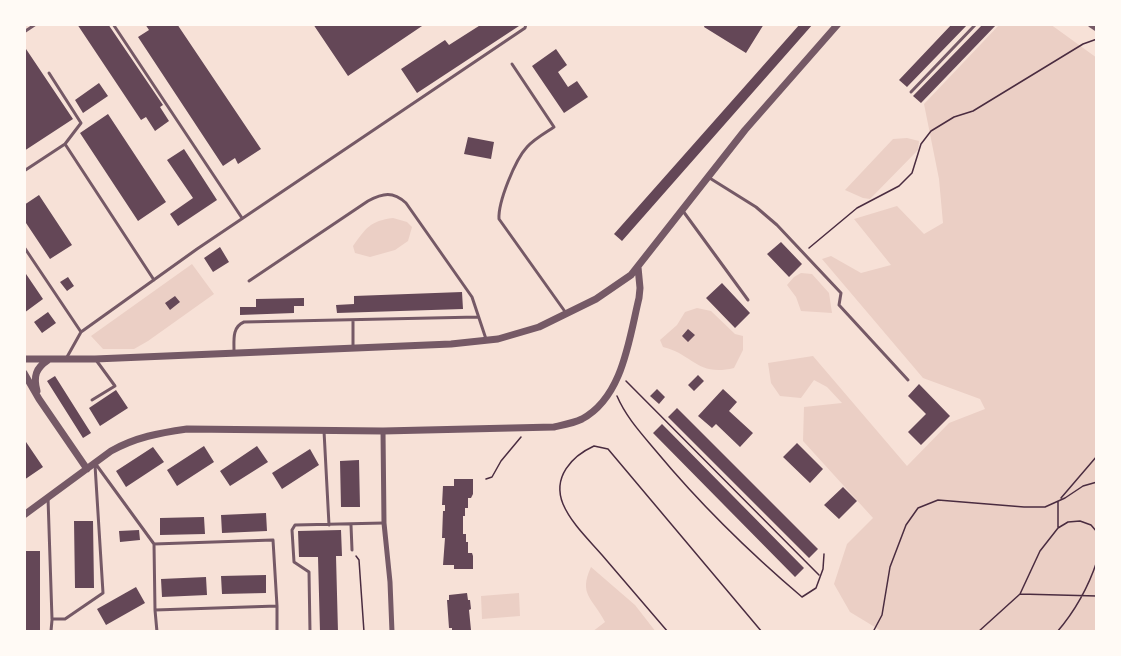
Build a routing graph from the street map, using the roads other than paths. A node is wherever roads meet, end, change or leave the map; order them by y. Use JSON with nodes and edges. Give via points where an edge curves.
{"nodes":[{"id":1,"x":36,"y":24,"type":"edge"},
{"id":2,"x":113,"y":24,"type":"edge"},
{"id":3,"x":526,"y":24,"type":"edge"},
{"id":4,"x":838,"y":24,"type":"edge"},
{"id":5,"x":976,"y":24,"type":"edge"},
{"id":6,"x":1091,"y":24,"type":"edge"},
{"id":7,"x":1097,"y":28,"type":"edge"},
{"id":8,"x":24,"y":32,"type":"edge"},
{"id":9,"x":512,"y":64,"type":"dead end"},
{"id":10,"x":50,"y":73,"type":"dead end"},
{"id":11,"x":911,"y":92,"type":"dead end"},
{"id":12,"x":65,"y":144,"type":"junction"},
{"id":13,"x":24,"y":171,"type":"edge"},
{"id":14,"x":707,"y":177,"type":"junction"},
{"id":15,"x":682,"y":209,"type":"junction"},
{"id":16,"x":242,"y":218,"type":"junction"},
{"id":17,"x":24,"y":247,"type":"edge"},
{"id":18,"x":638,"y":267,"type":"junction"},
{"id":19,"x":154,"y":279,"type":"junction"},
{"id":20,"x":249,"y":281,"type":"dead end"},
{"id":21,"x":748,"y":300,"type":"dead end"},
{"id":22,"x":567,"y":314,"type":"junction"},
{"id":23,"x":478,"y":317,"type":"junction"},
{"id":24,"x":353,"y":320,"type":"junction"},
{"id":25,"x":81,"y":332,"type":"junction"},
{"id":26,"x":486,"y":341,"type":"junction"},
{"id":27,"x":353,"y":348,"type":"junction"},
{"id":28,"x":234,"y":353,"type":"junction"},
{"id":29,"x":67,"y":358,"type":"junction"},
{"id":30,"x":24,"y":359,"type":"edge"},
{"id":31,"x":49,"y":359,"type":"junction"},
{"id":32,"x":94,"y":359,"type":"junction"},
{"id":33,"x":24,"y":373,"type":"edge"},
{"id":34,"x":909,"y":380,"type":"dead end"},
{"id":35,"x":26,"y":383,"type":"edge"},
{"id":36,"x":39,"y":399,"type":"junction"},
{"id":37,"x":93,"y":400,"type":"dead end"},
{"id":38,"x":324,"y":429,"type":"junction"},
{"id":39,"x":383,"y":431,"type":"junction"},
{"id":40,"x":94,"y":464,"type":"junction"},
{"id":41,"x":87,"y":469,"type":"junction"},
{"id":42,"x":48,"y":498,"type":"junction"},
{"id":43,"x":25,"y":511,"type":"edge"},
{"id":44,"x":384,"y":523,"type":"junction"},
{"id":45,"x":329,"y":525,"type":"junction"},
{"id":46,"x":351,"y":525,"type":"junction"},
{"id":47,"x":154,"y":544,"type":"junction"},
{"id":48,"x":352,"y":550,"type":"road end"},
{"id":49,"x":277,"y":606,"type":"junction"},
{"id":50,"x":155,"y":610,"type":"junction"},
{"id":51,"x":52,"y":619,"type":"junction"},
{"id":52,"x":49,"y":632,"type":"edge"},
{"id":53,"x":157,"y":632,"type":"edge"},
{"id":54,"x":277,"y":632,"type":"edge"},
{"id":55,"x":310,"y":632,"type":"edge"},
{"id":56,"x":392,"y":632,"type":"edge"}],
"edges":[{"from":1,"to":8,"type":"lane"},
{"from":2,"to":16,"type":"lane"},
{"from":3,"to":16,"type":"lane"},
{"from":4,"to":14,"type":"street"},
{"from":5,"to":11,"type":"lane"},
{"from":6,"to":7,"type":"street"},
{"from":9,"to":22,"type":"lane","via":[[554,127],[522,153],[501,202],[499,219]]},
{"from":10,"to":12,"type":"lane","via":[[81,123]]},
{"from":12,"to":13,"type":"lane"},
{"from":12,"to":19,"type":"lane"},
{"from":14,"to":15,"type":"street"},
{"from":14,"to":34,"type":"lane","via":[[756,207],[803,253],[841,293],[839,305]]},
{"from":15,"to":18,"type":"street"},
{"from":15,"to":21,"type":"lane"},
{"from":16,"to":19,"type":"lane"},
{"from":17,"to":25,"type":"lane"},
{"from":18,"to":22,"type":"street","via":[[611,290]]},
{"from":18,"to":39,"type":"street","via":[[639,298],[619,374],[598,407],[581,420],[554,427]]},
{"from":19,"to":25,"type":"lane"},
{"from":20,"to":23,"type":"lane","via":[[368,201],[394,195],[406,203],[472,297]]},
{"from":22,"to":26,"type":"street","via":[[539,327]]},
{"from":23,"to":24,"type":"lane"},
{"from":23,"to":26,"type":"lane"},
{"from":24,"to":27,"type":"lane"},
{"from":24,"to":28,"type":"lane","via":[[240,323],[235,330]]},
{"from":25,"to":29,"type":"lane"},
{"from":26,"to":27,"type":"street"},
{"from":27,"to":28,"type":"street"},
{"from":28,"to":32,"type":"street"},
{"from":29,"to":31,"type":"street"},
{"from":29,"to":32,"type":"street"},
{"from":30,"to":31,"type":"street"},
{"from":31,"to":36,"type":"street","via":[[36,372]]},
{"from":32,"to":37,"type":"lane","via":[[115,386]]},
{"from":33,"to":35,"type":"street"},
{"from":35,"to":36,"type":"street"},
{"from":36,"to":41,"type":"street"},
{"from":38,"to":39,"type":"street"},
{"from":38,"to":40,"type":"street","via":[[187,429],[156,433],[126,443]]},
{"from":38,"to":45,"type":"lane"},
{"from":39,"to":44,"type":"street"},
{"from":40,"to":41,"type":"street"},
{"from":40,"to":47,"type":"lane"},
{"from":40,"to":51,"type":"lane","via":[[103,593],[65,619]]},
{"from":41,"to":42,"type":"street"},
{"from":42,"to":43,"type":"street"},
{"from":42,"to":51,"type":"lane"},
{"from":44,"to":46,"type":"lane"},
{"from":44,"to":56,"type":"street"},
{"from":45,"to":46,"type":"lane"},
{"from":45,"to":55,"type":"lane","via":[[294,525],[292,530],[294,561],[309,572]]},
{"from":46,"to":48,"type":"lane"},
{"from":47,"to":49,"type":"lane","via":[[273,540]]},
{"from":47,"to":50,"type":"lane"},
{"from":49,"to":50,"type":"lane"},
{"from":49,"to":54,"type":"lane"},
{"from":50,"to":53,"type":"lane"},
{"from":51,"to":52,"type":"lane"}]}
